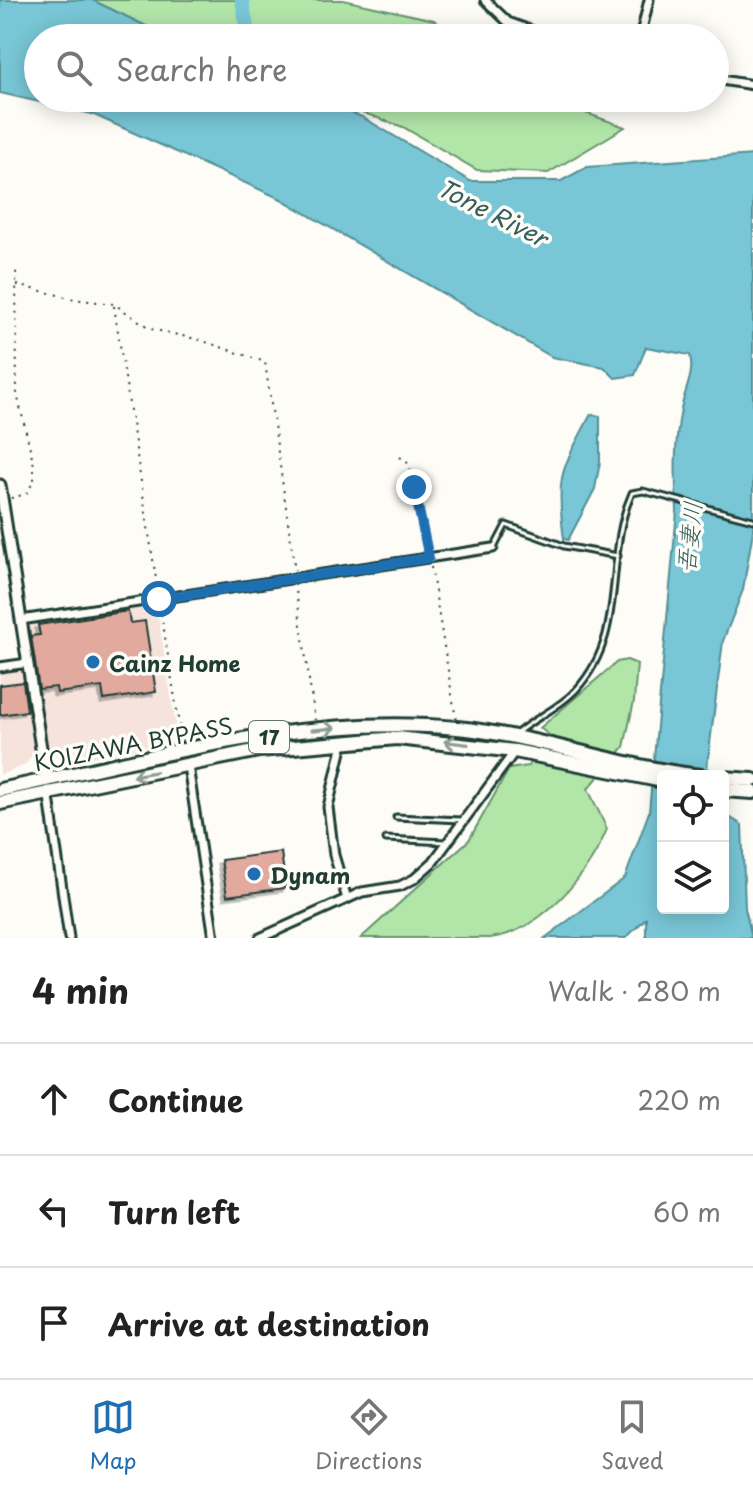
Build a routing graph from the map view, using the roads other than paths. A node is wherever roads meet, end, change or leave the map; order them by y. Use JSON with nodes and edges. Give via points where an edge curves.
{"nodes":[{"id":1,"x":485,"y":0,"type":"edge"},
{"id":2,"x":649,"y":0,"type":"edge"},
{"id":3,"x":514,"y":24,"type":"edge"},
{"id":4,"x":643,"y":24,"type":"edge"},
{"id":5,"x":729,"y":81,"type":"edge"},
{"id":6,"x":753,"y":85,"type":"edge"},
{"id":7,"x":0,"y":485,"type":"edge"},
{"id":8,"x":753,"y":520,"type":"edge"},
{"id":9,"x":493,"y":548,"type":"joint"},
{"id":10,"x":618,"y":556,"type":"junction"},
{"id":11,"x":21,"y":620,"type":"junction"},
{"id":12,"x":28,"y":663,"type":"junction"},
{"id":13,"x":0,"y":667,"type":"edge"},
{"id":14,"x":513,"y":736,"type":"junction"},
{"id":15,"x":343,"y":741,"type":"junction"},
{"id":16,"x":537,"y":749,"type":"junction"},
{"id":17,"x":515,"y":751,"type":"junction"},
{"id":18,"x":188,"y":766,"type":"junction"},
{"id":19,"x":665,"y":770,"type":"edge"},
{"id":20,"x":729,"y":778,"type":"edge"},
{"id":21,"x":657,"y":779,"type":"edge"},
{"id":22,"x":753,"y":780,"type":"edge"},
{"id":23,"x":47,"y":787,"type":"junction"},
{"id":24,"x":0,"y":790,"type":"edge"},
{"id":25,"x":729,"y":790,"type":"edge"},
{"id":26,"x":753,"y":792,"type":"edge"},
{"id":27,"x":0,"y":803,"type":"edge"},
{"id":28,"x":396,"y":817,"type":"dead end"},
{"id":29,"x":465,"y":820,"type":"junction"},
{"id":30,"x":386,"y":839,"type":"dead end"},
{"id":31,"x":448,"y":842,"type":"junction"},
{"id":32,"x":347,"y":899,"type":"junction"},
{"id":33,"x":69,"y":938,"type":"edge"},
{"id":34,"x":214,"y":938,"type":"edge"},
{"id":35,"x":260,"y":938,"type":"edge"}],
"edges":[{"from":1,"to":3,"type":"street"},
{"from":2,"to":4,"type":"street"},
{"from":5,"to":6,"type":"street"},
{"from":7,"to":11,"type":"street"},
{"from":8,"to":10,"type":"lane","via":[[636,490],[629,500]]},
{"from":9,"to":10,"type":"lane","via":[[506,525],[564,546]]},
{"from":9,"to":11,"type":"street"},
{"from":10,"to":14,"type":"lane","via":[[608,633],[596,663],[552,712]]},
{"from":11,"to":12,"type":"street"},
{"from":12,"to":13,"type":"street"},
{"from":12,"to":23,"type":"street"},
{"from":14,"to":16,"type":"highway","name":"KOIZAWA BYPASS","number":"17"},
{"from":23,"to":14,"type":"highway","name":"KOIZAWA BYPASS","number":"17","one_way":true,"via":[[183,751],[316,729],[394,724]]},
{"from":17,"to":15,"type":"highway","name":"KOIZAWA BYPASS","number":"17","one_way":true,"via":[[411,739]]},
{"from":15,"to":18,"type":"highway","name":"KOIZAWA BYPASS","number":"17","via":[[259,750]]},
{"from":15,"to":32,"type":"street","via":[[329,817]]},
{"from":16,"to":17,"type":"highway","name":"KOIZAWA BYPASS","number":"17"},
{"from":16,"to":19,"type":"highway","name":"KOIZAWA BYPASS","number":"17"},
{"from":16,"to":21,"type":"highway","name":"KOIZAWA BYPASS","number":"17"},
{"from":17,"to":29,"type":"street"},
{"from":18,"to":23,"type":"highway","name":"KOIZAWA BYPASS","number":"17","one_way":true},
{"from":18,"to":34,"type":"street"},
{"from":20,"to":22,"type":"highway"},
{"from":23,"to":24,"type":"highway","name":"KOIZAWA BYPASS","number":"17"},
{"from":23,"to":27,"type":"highway","name":"KOIZAWA BYPASS","number":"17"},
{"from":23,"to":33,"type":"street"},
{"from":25,"to":26,"type":"highway"},
{"from":28,"to":29,"type":"lane"},
{"from":29,"to":31,"type":"street"},
{"from":30,"to":31,"type":"lane"},
{"from":31,"to":32,"type":"street","via":[[414,879]]},
{"from":32,"to":35,"type":"street"}]}
